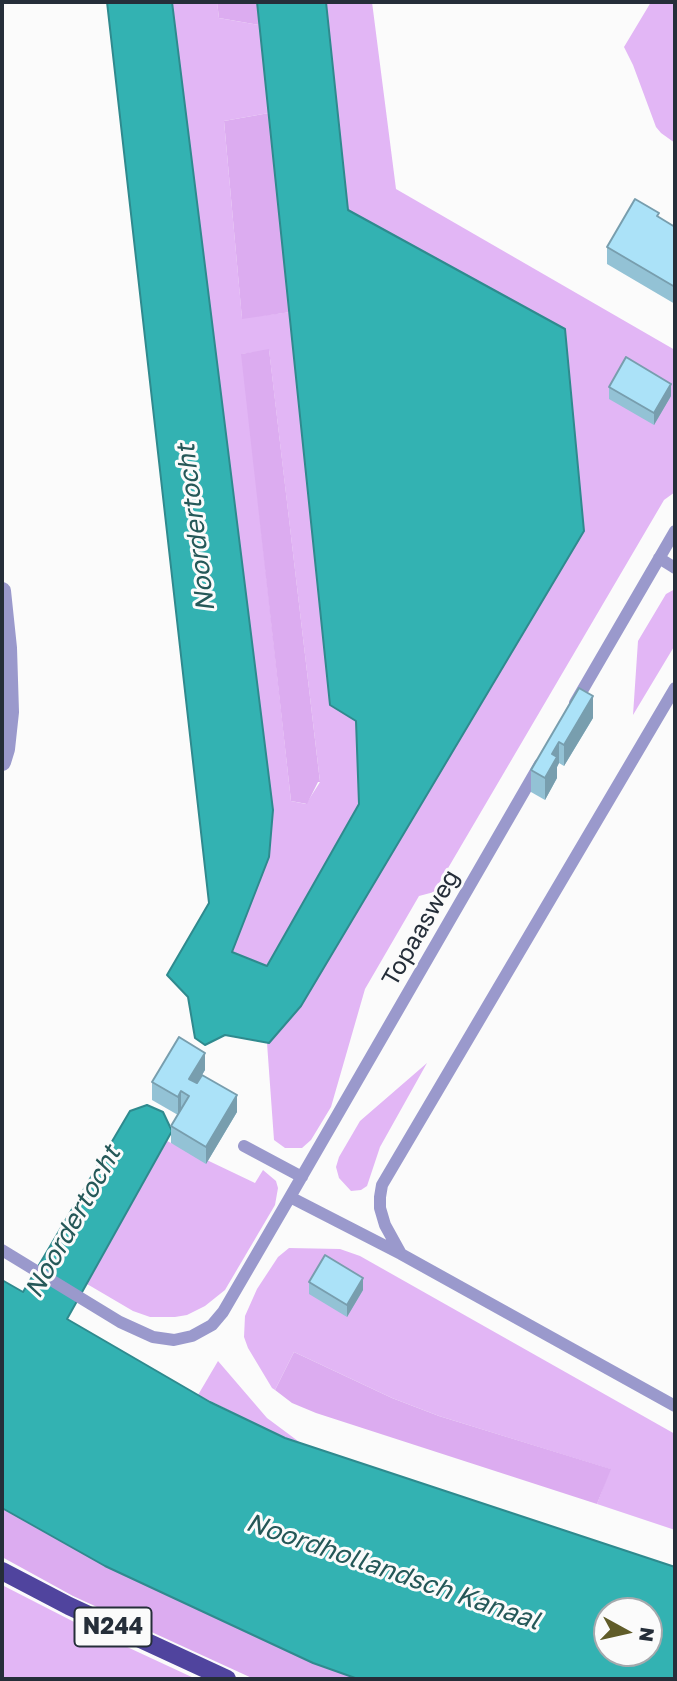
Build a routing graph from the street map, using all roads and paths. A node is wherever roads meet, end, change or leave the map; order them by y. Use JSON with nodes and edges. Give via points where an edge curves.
{"nodes":[{"id":1,"x":675,"y":531,"type":"edge"},
{"id":2,"x":659,"y":558,"type":"junction"},
{"id":3,"x":675,"y":568,"type":"edge"},
{"id":4,"x":2,"y":591,"type":"edge"},
{"id":5,"x":675,"y":688,"type":"edge"},
{"id":6,"x":569,"y":714,"type":"edge"},
{"id":7,"x":548,"y":750,"type":"edge"},
{"id":8,"x":2,"y":762,"type":"edge"},
{"id":9,"x":244,"y":1146,"type":"dead end"},
{"id":10,"x":302,"y":1177,"type":"junction"},
{"id":11,"x":290,"y":1197,"type":"junction"},
{"id":12,"x":2,"y":1250,"type":"edge"},
{"id":13,"x":401,"y":1254,"type":"junction"},
{"id":14,"x":675,"y":1406,"type":"edge"},
{"id":15,"x":2,"y":1571,"type":"edge"},
{"id":16,"x":226,"y":1679,"type":"edge"}],
"edges":[{"from":1,"to":2,"type":"lane"},
{"from":2,"to":3,"type":"lane"},
{"from":2,"to":6,"type":"lane"},
{"from":4,"to":8,"type":"street","via":[[10,712]]},
{"from":5,"to":13,"type":"lane","via":[[382,1185],[380,1208]]},
{"from":7,"to":10,"type":"lane","name":"Topaasweg"},
{"from":9,"to":10,"type":"lane"},
{"from":10,"to":11,"type":"lane","name":"Topaasweg"},
{"from":11,"to":12,"type":"lane","name":"Topaasweg","via":[[223,1312],[212,1325],[174,1340],[153,1337],[120,1322]]},
{"from":11,"to":13,"type":"lane"},
{"from":13,"to":14,"type":"lane"},
{"from":15,"to":16,"type":"main road","number":"N244"}]}
